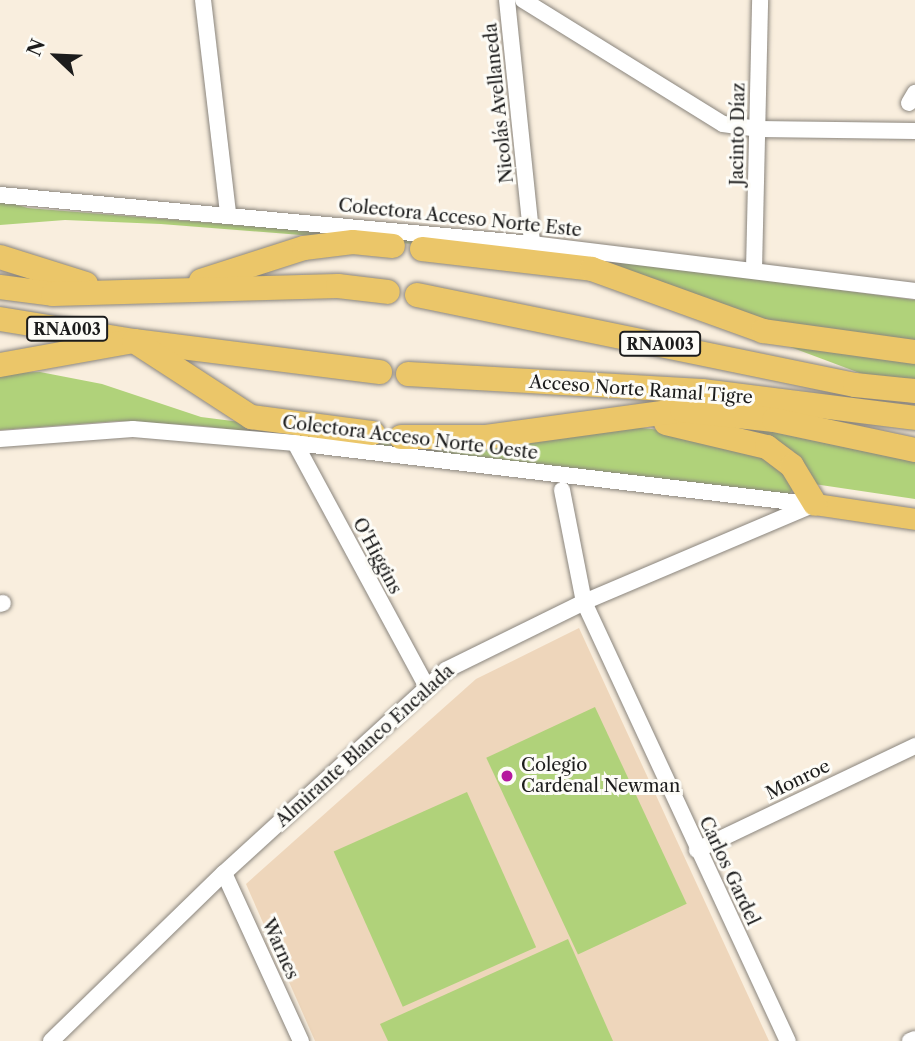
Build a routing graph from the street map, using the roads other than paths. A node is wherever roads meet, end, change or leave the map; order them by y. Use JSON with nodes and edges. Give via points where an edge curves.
{"nodes":[{"id":1,"x":203,"y":0,"type":"edge"},
{"id":2,"x":507,"y":0,"type":"edge"},
{"id":3,"x":523,"y":0,"type":"edge"},
{"id":4,"x":759,"y":1,"type":"edge"},
{"id":5,"x":758,"y":129,"type":"junction"},
{"id":6,"x":915,"y":131,"type":"edge"},
{"id":7,"x":0,"y":195,"type":"edge"},
{"id":8,"x":228,"y":214,"type":"junction"},
{"id":9,"x":532,"y":244,"type":"junction"},
{"id":10,"x":393,"y":246,"type":"dead end"},
{"id":11,"x":422,"y":249,"type":"dead end"},
{"id":12,"x":0,"y":257,"type":"edge"},
{"id":13,"x":754,"y":270,"type":"junction"},
{"id":14,"x":0,"y":286,"type":"edge"},
{"id":15,"x":177,"y":289,"type":"junction"},
{"id":16,"x":915,"y":291,"type":"edge"},
{"id":17,"x":128,"y":292,"type":"junction"},
{"id":18,"x":388,"y":292,"type":"dead end"},
{"id":19,"x":416,"y":295,"type":"dead end"},
{"id":20,"x":0,"y":319,"type":"edge"},
{"id":21,"x":134,"y":341,"type":"junction"},
{"id":22,"x":915,"y":352,"type":"edge"},
{"id":23,"x":0,"y":365,"type":"edge"},
{"id":24,"x":380,"y":372,"type":"dead end"},
{"id":25,"x":408,"y":374,"type":"dead end"},
{"id":26,"x":915,"y":391,"type":"edge"},
{"id":27,"x":915,"y":418,"type":"edge"},
{"id":28,"x":610,"y":419,"type":"junction"},
{"id":29,"x":373,"y":433,"type":"dead end"},
{"id":30,"x":401,"y":437,"type":"dead end"},
{"id":31,"x":0,"y":439,"type":"edge"},
{"id":32,"x":295,"y":443,"type":"junction"},
{"id":33,"x":915,"y":450,"type":"edge"},
{"id":34,"x":562,"y":490,"type":"dead end"},
{"id":35,"x":744,"y":498,"type":"junction"},
{"id":36,"x":815,"y":504,"type":"junction"},
{"id":37,"x":915,"y":504,"type":"edge"},
{"id":38,"x":915,"y":519,"type":"edge"},
{"id":39,"x":754,"y":530,"type":"junction"},
{"id":40,"x":584,"y":602,"type":"junction"},
{"id":41,"x":427,"y":687,"type":"junction"},
{"id":42,"x":915,"y":746,"type":"edge"},
{"id":43,"x":697,"y":850,"type":"junction"},
{"id":44,"x":224,"y":873,"type":"junction"},
{"id":45,"x":915,"y":1039,"type":"edge"},
{"id":46,"x":51,"y":1041,"type":"edge"},
{"id":47,"x":300,"y":1041,"type":"edge"},
{"id":48,"x":788,"y":1041,"type":"edge"},
{"id":49,"x":910,"y":1041,"type":"edge"}],
"edges":[{"from":1,"to":8,"type":"street"},
{"from":2,"to":9,"type":"street","name":"Nicolás Avellaneda"},
{"from":3,"to":5,"type":"street","via":[[709,119]]},
{"from":4,"to":5,"type":"street","name":"Jacinto Díaz"},
{"from":5,"to":6,"type":"street"},
{"from":5,"to":13,"type":"street","name":"Jacinto Díaz"},
{"from":7,"to":8,"type":"street","name":"Colectora Acceso Norte Este"},
{"from":8,"to":9,"type":"street","name":"Colectora Acceso Norte Este"},
{"from":9,"to":13,"type":"street","name":"Colectora Acceso Norte Este"},
{"from":10,"to":15,"type":"highway","via":[[353,242],[303,248]]},
{"from":11,"to":22,"type":"highway","via":[[592,269],[763,331]]},
{"from":12,"to":17,"type":"highway","via":[[47,274]]},
{"from":13,"to":16,"type":"street","name":"Colectora Acceso Norte Este"},
{"from":14,"to":17,"type":"highway","number":"RNA003","via":[[53,294]]},
{"from":15,"to":17,"type":"highway","number":"RNA003"},
{"from":15,"to":18,"type":"highway","number":"RNA003","via":[[338,286]]},
{"from":19,"to":26,"type":"highway","name":"Acceso Norte Ramal Tigre","number":"RNA003","via":[[855,385]]},
{"from":20,"to":21,"type":"highway","number":"RNA003"},
{"from":21,"to":23,"type":"highway"},
{"from":21,"to":24,"type":"highway","number":"RNA003"},
{"from":21,"to":29,"type":"highway","via":[[251,417]]},
{"from":25,"to":27,"type":"highway","name":"Acceso Norte Ramal Tigre","via":[[702,391]]},
{"from":28,"to":30,"type":"highway","via":[[486,437]]},
{"from":28,"to":33,"type":"highway","via":[[710,411]]},
{"from":28,"to":36,"type":"highway","via":[[697,428],[766,447],[792,466]]},
{"from":31,"to":32,"type":"street","name":"Colectora Acceso Norte Oeste","via":[[133,429]]},
{"from":32,"to":35,"type":"street","name":"Colectora Acceso Norte Oeste"},
{"from":32,"to":41,"type":"street","name":"O'Higgins"},
{"from":34,"to":40,"type":"street"},
{"from":35,"to":36,"type":"street","name":"Colectora Acceso Norte Oeste"},
{"from":35,"to":39,"type":"street","via":[[755,512]]},
{"from":36,"to":37,"type":"main road","name":"Almirante Blanco Encalada","via":[[837,498]]},
{"from":36,"to":38,"type":"main road"},
{"from":36,"to":39,"type":"street","name":"Almirante Blanco Encalada"},
{"from":39,"to":40,"type":"street","name":"Almirante Blanco Encalada"},
{"from":40,"to":41,"type":"street","name":"Almirante Blanco Encalada","via":[[467,657]]},
{"from":40,"to":43,"type":"street","name":"Carlos Gardel"},
{"from":41,"to":44,"type":"street","name":"Almirante Blanco Encalada"},
{"from":42,"to":43,"type":"street","name":"Monroe"},
{"from":43,"to":48,"type":"street","name":"Carlos Gardel"},
{"from":44,"to":46,"type":"street","name":"Almirante Blanco Encalada"},
{"from":44,"to":47,"type":"street","name":"Warnes"},
{"from":45,"to":49,"type":"street"}]}
